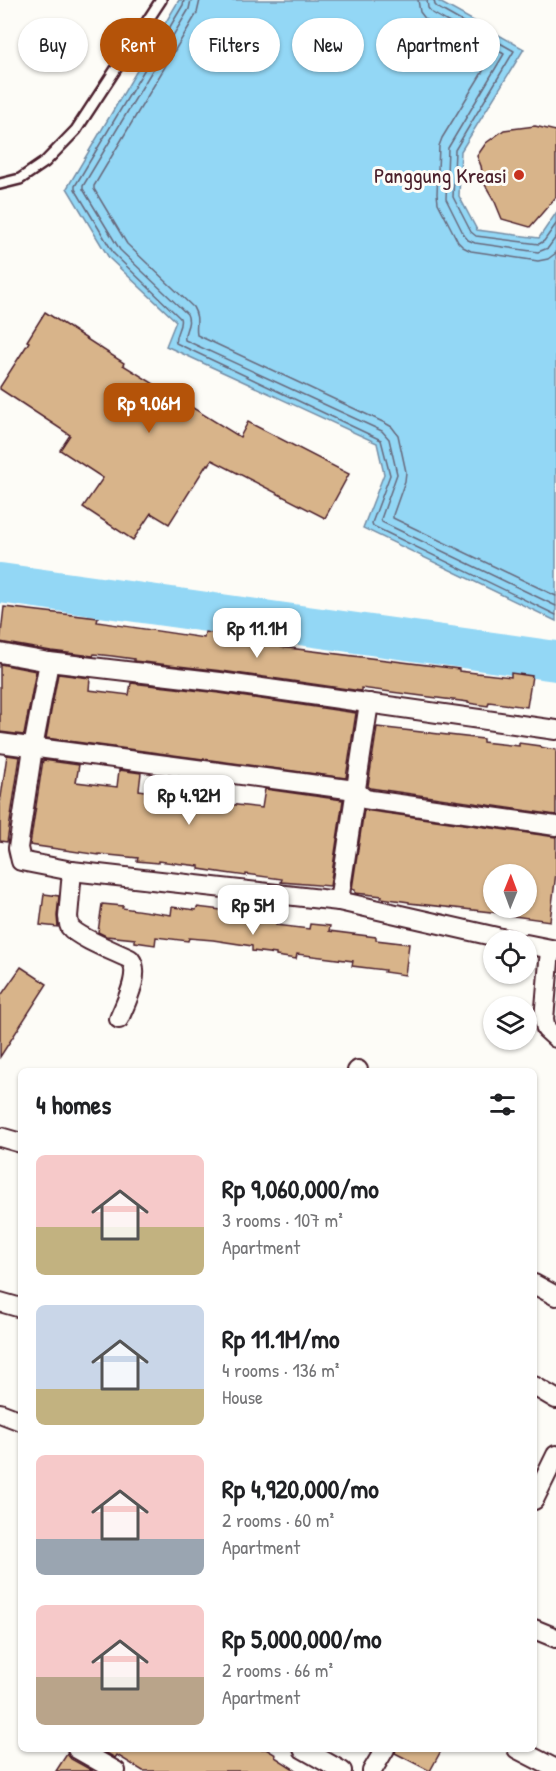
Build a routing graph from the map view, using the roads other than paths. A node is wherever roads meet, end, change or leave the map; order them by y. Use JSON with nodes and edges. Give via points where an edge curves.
{"nodes":[{"id":1,"x":161,"y":0,"type":"edge"},
{"id":2,"x":0,"y":184,"type":"edge"},
{"id":3,"x":0,"y":653,"type":"edge"},
{"id":4,"x":49,"y":662,"type":"junction"},
{"id":5,"x":369,"y":703,"type":"junction"},
{"id":6,"x":556,"y":730,"type":"edge"},
{"id":7,"x":0,"y":743,"type":"edge"},
{"id":8,"x":33,"y":748,"type":"junction"},
{"id":9,"x":355,"y":790,"type":"junction"},
{"id":10,"x":556,"y":826,"type":"edge"},
{"id":11,"x":9,"y":847,"type":"edge"},
{"id":12,"x":72,"y":871,"type":"junction"},
{"id":13,"x":339,"y":901,"type":"junction"},
{"id":14,"x":483,"y":934,"type":"edge"},
{"id":15,"x":537,"y":946,"type":"edge"},
{"id":16,"x":553,"y":950,"type":"edge"},
{"id":17,"x":119,"y":1019,"type":"dead end"},
{"id":18,"x":556,"y":1038,"type":"edge"},
{"id":19,"x":0,"y":1137,"type":"edge"},
{"id":20,"x":18,"y":1142,"type":"edge"},
{"id":21,"x":537,"y":1286,"type":"edge"},
{"id":22,"x":556,"y":1296,"type":"edge"},
{"id":23,"x":0,"y":1302,"type":"edge"},
{"id":24,"x":18,"y":1307,"type":"edge"},
{"id":25,"x":537,"y":1388,"type":"edge"},
{"id":26,"x":556,"y":1400,"type":"edge"},
{"id":27,"x":0,"y":1413,"type":"edge"},
{"id":28,"x":18,"y":1420,"type":"edge"},
{"id":29,"x":556,"y":1455,"type":"edge"},
{"id":30,"x":544,"y":1495,"type":"edge"},
{"id":31,"x":537,"y":1630,"type":"edge"},
{"id":32,"x":556,"y":1638,"type":"edge"},
{"id":33,"x":82,"y":1752,"type":"edge"},
{"id":34,"x":308,"y":1752,"type":"edge"},
{"id":35,"x":382,"y":1752,"type":"edge"},
{"id":36,"x":523,"y":1752,"type":"edge"},
{"id":37,"x":556,"y":1769,"type":"edge"},
{"id":38,"x":116,"y":1771,"type":"edge"},
{"id":39,"x":342,"y":1771,"type":"edge"},
{"id":40,"x":372,"y":1771,"type":"edge"}],
"edges":[{"from":1,"to":2,"type":"lane","via":[[76,129],[45,162],[20,179]]},
{"from":3,"to":4,"type":"street"},
{"from":4,"to":5,"type":"street"},
{"from":4,"to":8,"type":"street"},
{"from":5,"to":6,"type":"street"},
{"from":5,"to":9,"type":"street"},
{"from":7,"to":8,"type":"street"},
{"from":8,"to":9,"type":"street"},
{"from":8,"to":11,"type":"street"},
{"from":9,"to":10,"type":"street","via":[[364,799]]},
{"from":9,"to":13,"type":"street"},
{"from":11,"to":12,"type":"street","via":[[21,861]]},
{"from":12,"to":13,"type":"street"},
{"from":12,"to":17,"type":"street","via":[[68,917],[72,929],[134,964],[135,976]]},
{"from":13,"to":14,"type":"street"},
{"from":15,"to":16,"type":"street"},
{"from":16,"to":18,"type":"street","via":[[544,1019],[546,1029]]},
{"from":19,"to":20,"type":"street"},
{"from":21,"to":22,"type":"street"},
{"from":23,"to":24,"type":"street"},
{"from":25,"to":26,"type":"street"},
{"from":27,"to":28,"type":"street"},
{"from":29,"to":30,"type":"street"},
{"from":31,"to":32,"type":"street"},
{"from":33,"to":38,"type":"street"},
{"from":34,"to":39,"type":"street"},
{"from":35,"to":40,"type":"street"},
{"from":36,"to":37,"type":"street"}]}
